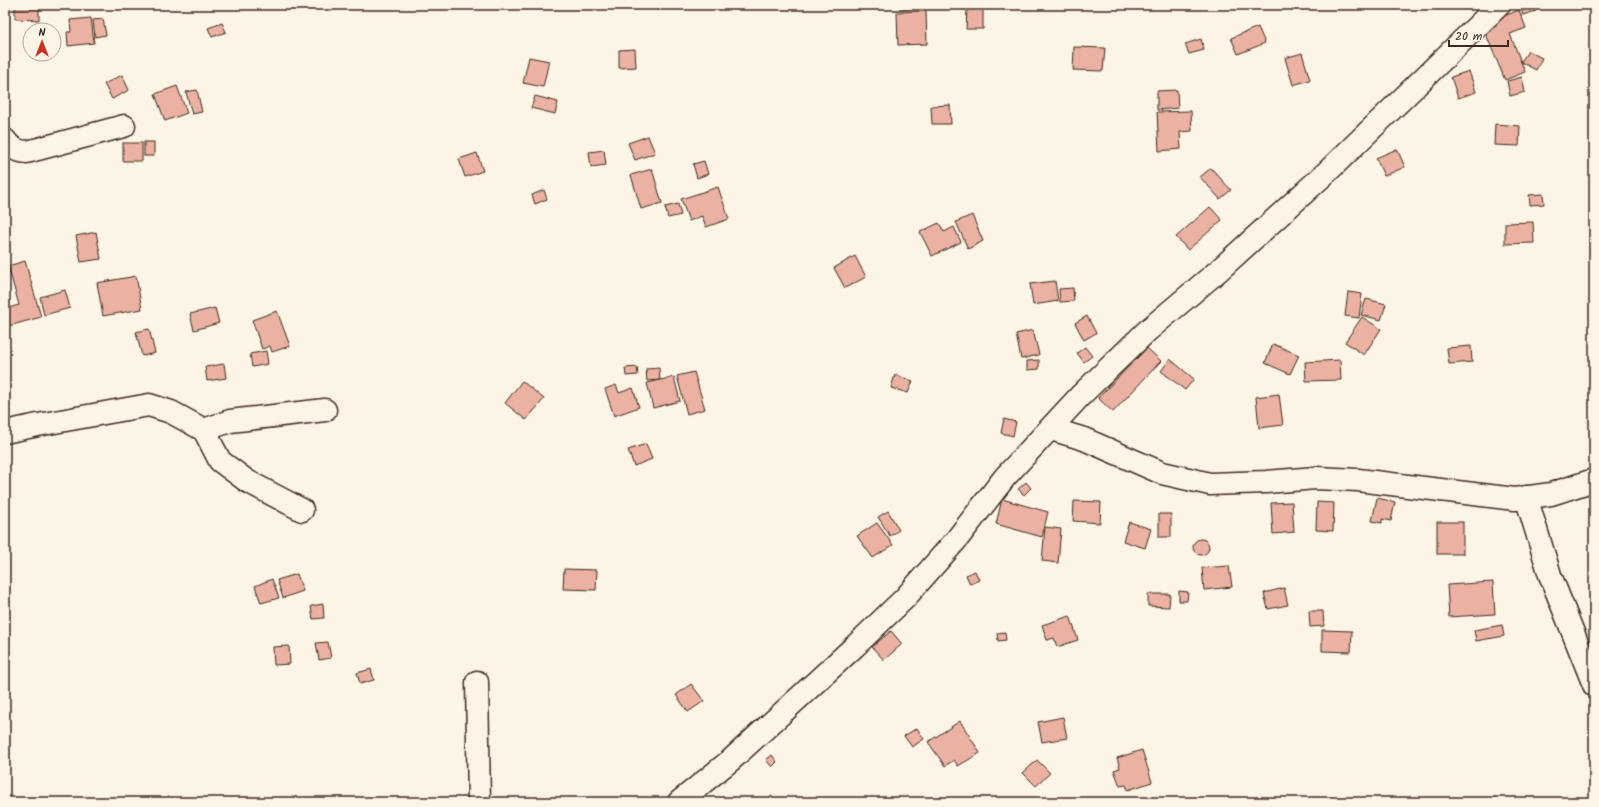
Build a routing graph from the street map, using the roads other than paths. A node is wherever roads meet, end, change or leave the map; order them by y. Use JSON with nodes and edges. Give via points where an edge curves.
{"nodes":[{"id":1,"x":1499,"y":5,"type":"edge"},
{"id":2,"x":124,"y":126,"type":"dead end"},
{"id":3,"x":5,"y":140,"type":"edge"},
{"id":4,"x":324,"y":410,"type":"dead end"},
{"id":5,"x":1051,"y":429,"type":"junction"},
{"id":6,"x":204,"y":430,"type":"junction"},
{"id":7,"x":5,"y":432,"type":"edge"},
{"id":8,"x":1594,"y":480,"type":"edge"},
{"id":9,"x":1526,"y":497,"type":"junction"},
{"id":10,"x":302,"y":510,"type":"dead end"},
{"id":11,"x":477,"y":682,"type":"dead end"},
{"id":12,"x":1594,"y":685,"type":"edge"},
{"id":13,"x":479,"y":802,"type":"edge"},
{"id":14,"x":680,"y":802,"type":"edge"}],
"edges":[{"from":1,"to":5,"type":"street","via":[[1328,171],[1218,271],[1147,331],[1080,396]]},
{"from":2,"to":3,"type":"street","via":[[27,152],[16,150]]},
{"from":4,"to":6,"type":"street","via":[[230,421]]},
{"from":5,"to":9,"type":"street","via":[[1105,448],[1162,473],[1210,484],[1316,478],[1358,480],[1515,499]]},
{"from":5,"to":14,"type":"street","via":[[1005,477],[957,539],[905,598],[731,760]]},
{"from":6,"to":7,"type":"street","via":[[172,412],[149,405]]},
{"from":6,"to":10,"type":"street","via":[[220,461],[247,481]]},
{"from":8,"to":9,"type":"street","via":[[1550,494]]},
{"from":9,"to":12,"type":"street","via":[[1550,575]]},
{"from":11,"to":13,"type":"street"}]}
